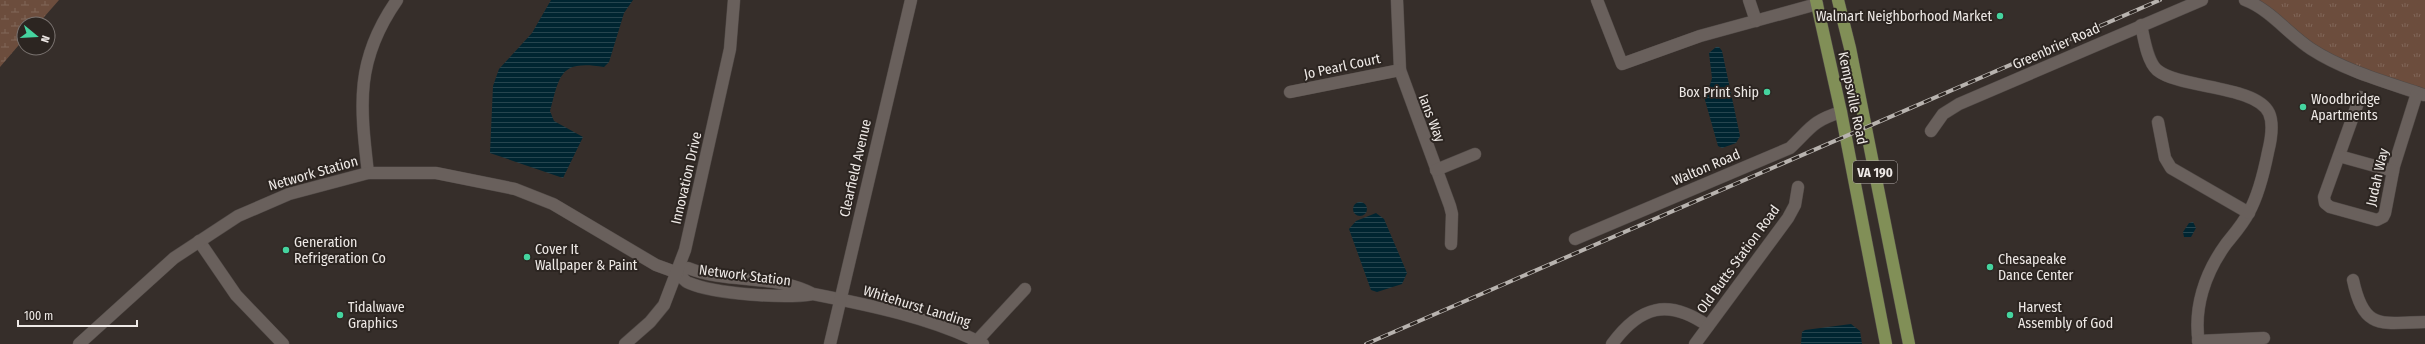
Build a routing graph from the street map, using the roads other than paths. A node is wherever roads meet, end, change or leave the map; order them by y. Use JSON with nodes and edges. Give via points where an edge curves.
{"nodes":[{"id":1,"x":397,"y":0,"type":"edge"},
{"id":2,"x":734,"y":0,"type":"edge"},
{"id":3,"x":911,"y":0,"type":"edge"},
{"id":4,"x":1397,"y":0,"type":"edge"},
{"id":5,"x":1597,"y":0,"type":"edge"},
{"id":6,"x":1749,"y":0,"type":"edge"},
{"id":7,"x":1838,"y":0,"type":"edge"},
{"id":8,"x":2202,"y":0,"type":"edge"},
{"id":9,"x":2245,"y":0,"type":"edge"},
{"id":10,"x":1816,"y":2,"type":"edge"},
{"id":11,"x":1756,"y":21,"type":"junction"},
{"id":12,"x":2140,"y":25,"type":"junction"},
{"id":13,"x":1400,"y":70,"type":"junction"},
{"id":14,"x":1290,"y":92,"type":"dead end"},
{"id":15,"x":2421,"y":94,"type":"edge"},
{"id":16,"x":2360,"y":97,"type":"dead end"},
{"id":17,"x":1841,"y":112,"type":"junction"},
{"id":18,"x":2158,"y":122,"type":"dead end"},
{"id":19,"x":1931,"y":131,"type":"dead end"},
{"id":20,"x":1475,"y":154,"type":"dead end"},
{"id":21,"x":2339,"y":156,"type":"junction"},
{"id":22,"x":1436,"y":170,"type":"junction"},
{"id":23,"x":2393,"y":171,"type":"junction"},
{"id":24,"x":368,"y":173,"type":"junction"},
{"id":25,"x":1798,"y":187,"type":"dead end"},
{"id":26,"x":2249,"y":213,"type":"junction"},
{"id":27,"x":1575,"y":239,"type":"dead end"},
{"id":28,"x":199,"y":241,"type":"junction"},
{"id":29,"x":1451,"y":244,"type":"dead end"},
{"id":30,"x":678,"y":273,"type":"junction"},
{"id":31,"x":2354,"y":280,"type":"dead end"},
{"id":32,"x":1025,"y":289,"type":"dead end"},
{"id":33,"x":840,"y":299,"type":"junction"},
{"id":34,"x":2425,"y":322,"type":"edge"},
{"id":35,"x":1708,"y":326,"type":"junction"},
{"id":36,"x":2264,"y":338,"type":"dead end"},
{"id":37,"x":2198,"y":342,"type":"edge"},
{"id":38,"x":978,"y":343,"type":"edge"},
{"id":39,"x":79,"y":344,"type":"edge"},
{"id":40,"x":283,"y":344,"type":"edge"},
{"id":41,"x":625,"y":344,"type":"edge"},
{"id":42,"x":830,"y":344,"type":"edge"},
{"id":43,"x":1612,"y":344,"type":"edge"},
{"id":44,"x":1695,"y":344,"type":"edge"},
{"id":45,"x":1886,"y":344,"type":"edge"},
{"id":46,"x":1909,"y":344,"type":"edge"}],
"edges":[{"from":1,"to":24,"type":"street","via":[[368,52],[364,72],[362,120]]},
{"from":2,"to":30,"type":"street","name":"Innovation Drive","via":[[730,49]]},
{"from":3,"to":33,"type":"street","name":"Clearfield Avenue"},
{"from":4,"to":13,"type":"street","name":"Ians Way"},
{"from":5,"to":11,"type":"street","via":[[1622,64],[1700,36]]},
{"from":6,"to":11,"type":"street"},
{"from":7,"to":46,"type":"main road","name":"Kempsville Road","number":"VA 190","via":[[1852,56]]},
{"from":8,"to":12,"type":"street","name":"Greenbrier Road"},
{"from":9,"to":15,"type":"street","via":[[2265,11],[2310,48],[2334,62]]},
{"from":10,"to":11,"type":"street"},
{"from":10,"to":17,"type":"main road","name":"Kempsville Road","number":"VA 190"},
{"from":12,"to":19,"type":"street","name":"Greenbrier Road","via":[[1959,104],[1943,114]]},
{"from":12,"to":26,"type":"street","via":[[2152,63],[2157,70],[2172,77],[2242,95],[2260,103],[2269,112],[2271,140],[2257,195]]},
{"from":13,"to":14,"type":"street","name":"Jo Pearl Court"},
{"from":13,"to":22,"type":"street","name":"Ians Way"},
{"from":15,"to":23,"type":"street","name":"Judah Way"},
{"from":16,"to":21,"type":"street","name":"Judah Way"},
{"from":17,"to":27,"type":"street","name":"Walton Road","via":[[1817,121],[1790,148]]},
{"from":17,"to":45,"type":"main road","name":"Kempsville Road","number":"VA 190"},
{"from":18,"to":26,"type":"street","via":[[2165,158],[2172,168]]},
{"from":20,"to":22,"type":"street"},
{"from":21,"to":23,"type":"street"},
{"from":21,"to":23,"type":"street","name":"Judah Way","via":[[2324,197],[2325,203],[2330,207],[2377,220],[2383,217],[2390,197]]},
{"from":22,"to":29,"type":"street","name":"Ians Way","via":[[1452,214]]},
{"from":24,"to":28,"type":"street","name":"Network Station","via":[[307,188],[270,201],[238,216]]},
{"from":24,"to":30,"type":"street","name":"Network Station","via":[[436,173],[515,189],[553,204],[656,265]]},
{"from":25,"to":35,"type":"street","name":"Old Butts Station Road","via":[[1795,204],[1788,218]]},
{"from":26,"to":37,"type":"street","via":[[2207,278],[2197,318]]},
{"from":28,"to":39,"type":"street","name":"Network Station","via":[[174,258]]},
{"from":28,"to":40,"type":"street","via":[[236,294]]},
{"from":30,"to":33,"type":"street","name":"Network Station","via":[[688,268],[718,277],[800,287],[813,294]]},
{"from":30,"to":41,"type":"street","name":"Innovation Drive","via":[[664,305],[650,322]]},
{"from":31,"to":34,"type":"street","via":[[2362,309],[2374,320],[2385,323]]},
{"from":32,"to":38,"type":"street"},
{"from":33,"to":38,"type":"street","name":"Whitehurst Landing","via":[[934,324]]},
{"from":33,"to":42,"type":"street","name":"Clearfield Avenue"},
{"from":35,"to":43,"type":"street","via":[[1679,310],[1657,310],[1636,318]]},
{"from":35,"to":44,"type":"street","name":"Old Butts Station Road"},
{"from":36,"to":37,"type":"street"}]}
